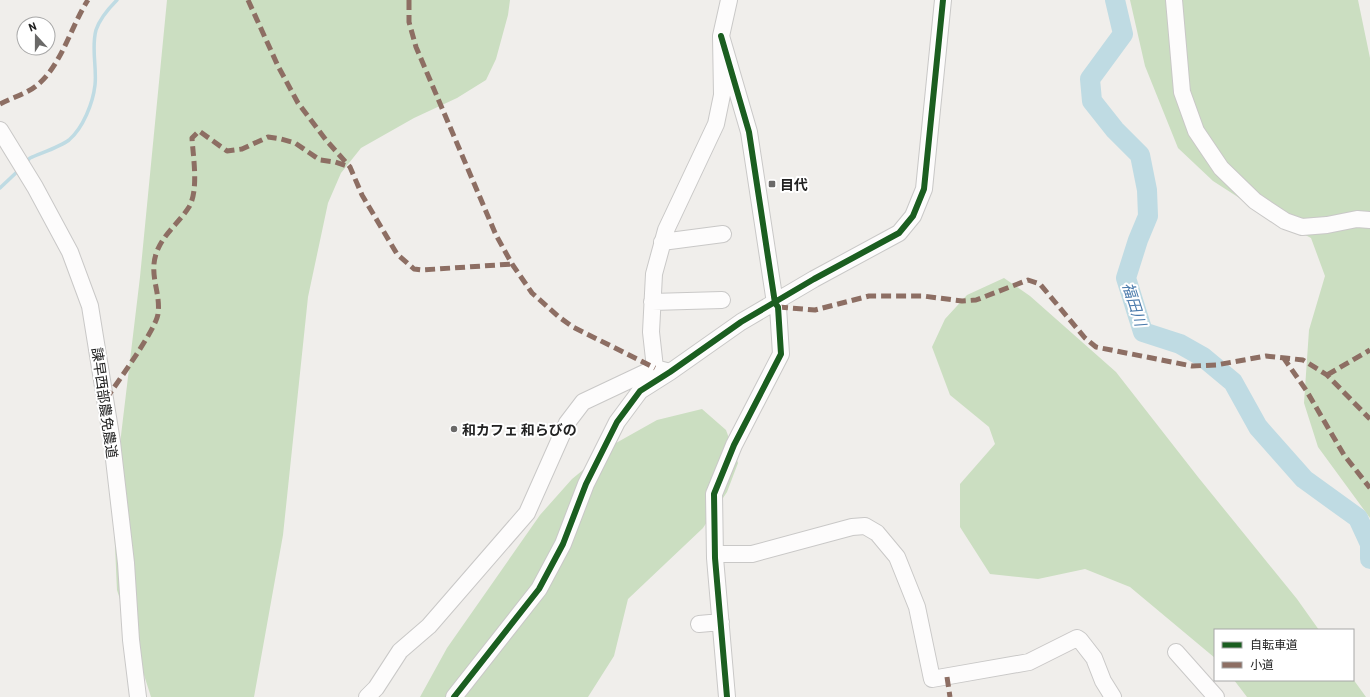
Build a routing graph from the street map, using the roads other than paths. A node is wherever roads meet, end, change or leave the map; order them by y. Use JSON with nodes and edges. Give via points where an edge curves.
{"nodes":[{"id":1,"x":728,"y":0,"type":"edge"},
{"id":2,"x":943,"y":0,"type":"edge"},
{"id":3,"x":1174,"y":0,"type":"edge"},
{"id":4,"x":721,"y":36,"type":"junction"},
{"id":5,"x":0,"y":130,"type":"edge"},
{"id":6,"x":1370,"y":220,"type":"edge"},
{"id":7,"x":723,"y":234,"type":"dead end"},
{"id":8,"x":662,"y":242,"type":"junction"},
{"id":9,"x":722,"y":300,"type":"dead end"},
{"id":10,"x":652,"y":302,"type":"junction"},
{"id":11,"x":775,"y":303,"type":"junction"},
{"id":12,"x":662,"y":370,"type":"junction"},
{"id":13,"x":715,"y":554,"type":"junction"},
{"id":14,"x":721,"y":622,"type":"junction"},
{"id":15,"x":699,"y":624,"type":"dead end"},
{"id":16,"x":1176,"y":652,"type":"dead end"},
{"id":17,"x":138,"y":697,"type":"edge"},
{"id":18,"x":367,"y":697,"type":"edge"},
{"id":19,"x":454,"y":697,"type":"edge"},
{"id":20,"x":727,"y":697,"type":"edge"},
{"id":21,"x":1113,"y":697,"type":"edge"},
{"id":22,"x":1216,"y":697,"type":"edge"}],
"edges":[{"from":1,"to":4,"type":"street"},
{"from":2,"to":11,"type":"street","via":[[924,189],[913,216],[899,233]]},
{"from":3,"to":6,"type":"street","via":[[1182,92],[1196,131],[1221,168],[1254,201],[1302,227],[1357,219]]},
{"from":4,"to":8,"type":"street","via":[[722,95],[716,124]]},
{"from":4,"to":11,"type":"street","via":[[749,132]]},
{"from":5,"to":17,"type":"street","name":"諫早西部農免農道","via":[[70,252],[90,306],[112,442]]},
{"from":7,"to":8,"type":"street"},
{"from":8,"to":10,"type":"street","via":[[654,274]]},
{"from":9,"to":10,"type":"street"},
{"from":10,"to":12,"type":"street","via":[[650,332]]},
{"from":11,"to":12,"type":"street"},
{"from":11,"to":13,"type":"street","via":[[778,307],[781,354],[734,445],[714,494]]},
{"from":12,"to":18,"type":"street","via":[[583,402],[567,423],[527,513],[429,626],[400,651],[376,688]]},
{"from":12,"to":19,"type":"street","via":[[640,391],[617,422],[586,484],[564,544],[539,589]]},
{"from":13,"to":14,"type":"street"},
{"from":13,"to":21,"type":"street","via":[[752,554],[852,527],[865,526],[877,533],[897,557],[917,607],[932,679],[1029,662],[1077,638],[1094,658]]},
{"from":14,"to":15,"type":"street"},
{"from":14,"to":20,"type":"street"},
{"from":16,"to":22,"type":"street"}]}
